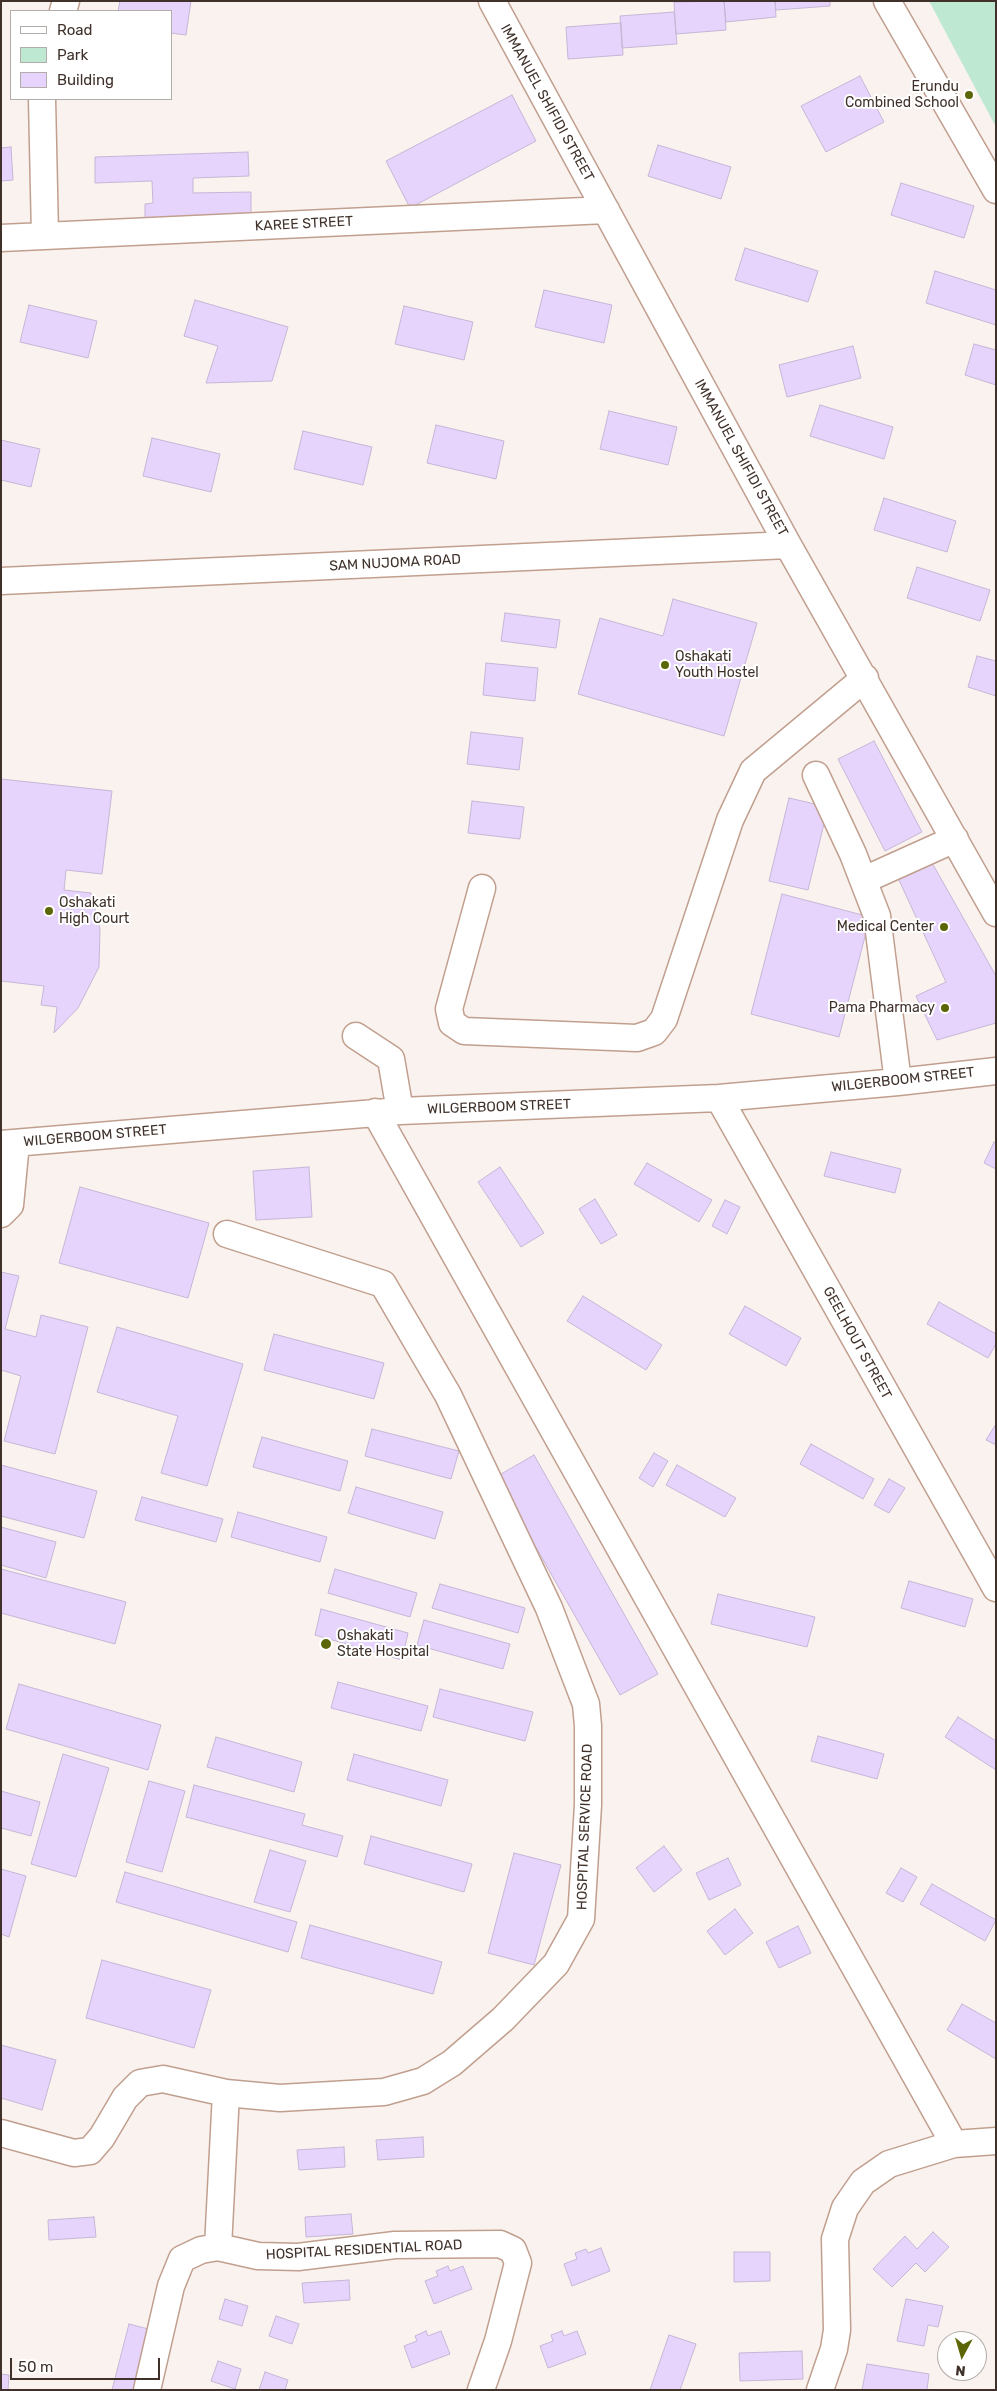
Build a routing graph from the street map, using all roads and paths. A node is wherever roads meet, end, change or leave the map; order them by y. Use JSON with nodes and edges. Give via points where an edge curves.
{"nodes":[{"id":1,"x":492,"y":1,"type":"edge"},
{"id":2,"x":887,"y":1,"type":"edge"},
{"id":3,"x":42,"y":100,"type":"edge"},
{"id":4,"x":996,"y":190,"type":"edge"},
{"id":5,"x":606,"y":210,"type":"junction"},
{"id":6,"x":45,"y":235,"type":"junction"},
{"id":7,"x":1,"y":238,"type":"edge"},
{"id":8,"x":788,"y":545,"type":"junction"},
{"id":9,"x":1,"y":582,"type":"edge"},
{"id":10,"x":865,"y":678,"type":"junction"},
{"id":11,"x":816,"y":774,"type":"dead end"},
{"id":12,"x":955,"y":839,"type":"junction"},
{"id":13,"x":864,"y":880,"type":"junction"},
{"id":14,"x":482,"y":888,"type":"dead end"},
{"id":15,"x":996,"y":913,"type":"edge"},
{"id":16,"x":356,"y":1036,"type":"dead end"},
{"id":17,"x":996,"y":1070,"type":"edge"},
{"id":18,"x":898,"y":1082,"type":"junction"},
{"id":19,"x":719,"y":1098,"type":"junction"},
{"id":20,"x":387,"y":1111,"type":"junction"},
{"id":21,"x":9,"y":1144,"type":"edge"},
{"id":22,"x":1,"y":1214,"type":"edge"},
{"id":23,"x":227,"y":1234,"type":"dead end"},
{"id":24,"x":996,"y":1588,"type":"edge"},
{"id":25,"x":226,"y":2093,"type":"junction"},
{"id":26,"x":1,"y":2133,"type":"edge"},
{"id":27,"x":996,"y":2141,"type":"edge"},
{"id":28,"x":954,"y":2144,"type":"junction"},
{"id":29,"x":218,"y":2247,"type":"junction"},
{"id":30,"x":147,"y":2390,"type":"edge"},
{"id":31,"x":482,"y":2390,"type":"edge"},
{"id":32,"x":820,"y":2390,"type":"edge"}],
"edges":[{"from":1,"to":5,"type":"street","name":"IMMANUEL SHIFIDI STREET"},
{"from":2,"to":4,"type":"street"},
{"from":3,"to":6,"type":"street"},
{"from":5,"to":6,"type":"street","name":"KAREE STREET"},
{"from":5,"to":8,"type":"street","name":"IMMANUEL SHIFIDI STREET"},
{"from":6,"to":7,"type":"street","name":"KAREE STREET"},
{"from":8,"to":9,"type":"street","name":"SAM NUJOMA ROAD"},
{"from":8,"to":10,"type":"street","name":"IMMANUEL SHIFIDI STREET"},
{"from":10,"to":12,"type":"street","name":"IMMANUEL SHIFIDI STREET"},
{"from":10,"to":14,"type":"street","via":[[753,771],[730,820],[664,1019],[654,1032],[637,1038],[464,1032],[452,1023],[449,1010]]},
{"from":11,"to":13,"type":"street"},
{"from":12,"to":13,"type":"street"},
{"from":12,"to":15,"type":"street","name":"IMMANUEL SHIFIDI STREET"},
{"from":13,"to":18,"type":"street","via":[[877,916]]},
{"from":16,"to":20,"type":"street","via":[[391,1059]]},
{"from":17,"to":18,"type":"street","name":"WILGERBOOM STREET"},
{"from":18,"to":19,"type":"street","name":"WILGERBOOM STREET"},
{"from":19,"to":20,"type":"street","name":"WILGERBOOM STREET"},
{"from":19,"to":24,"type":"street","name":"GEELHOUT STREET"},
{"from":20,"to":21,"type":"street","name":"WILGERBOOM STREET"},
{"from":20,"to":28,"type":"street"},
{"from":21,"to":22,"type":"street","via":[[10,1205]]},
{"from":23,"to":25,"type":"street","name":"HOSPITAL SERVICE ROAD","via":[[383,1284],[448,1394],[549,1608],[586,1704],[588,1805],[581,1919],[556,1964],[503,2019],[452,2063],[423,2081],[384,2092],[280,2098]]},
{"from":25,"to":26,"type":"street","name":"HOSPITAL SERVICE ROAD","via":[[163,2079],[140,2083],[125,2098],[90,2151],[74,2153]]},
{"from":25,"to":29,"type":"street"},
{"from":27,"to":28,"type":"street"},
{"from":28,"to":32,"type":"street","via":[[889,2164],[863,2182],[845,2208],[835,2240],[837,2330]]},
{"from":29,"to":30,"type":"street","name":"HOSPITAL RESIDENTIAL ROAD","via":[[201,2250],[182,2259],[170,2286]]},
{"from":29,"to":31,"type":"street","name":"HOSPITAL RESIDENTIAL ROAD","via":[[258,2256],[298,2256],[395,2245],[500,2244],[513,2250],[518,2262]]}]}
